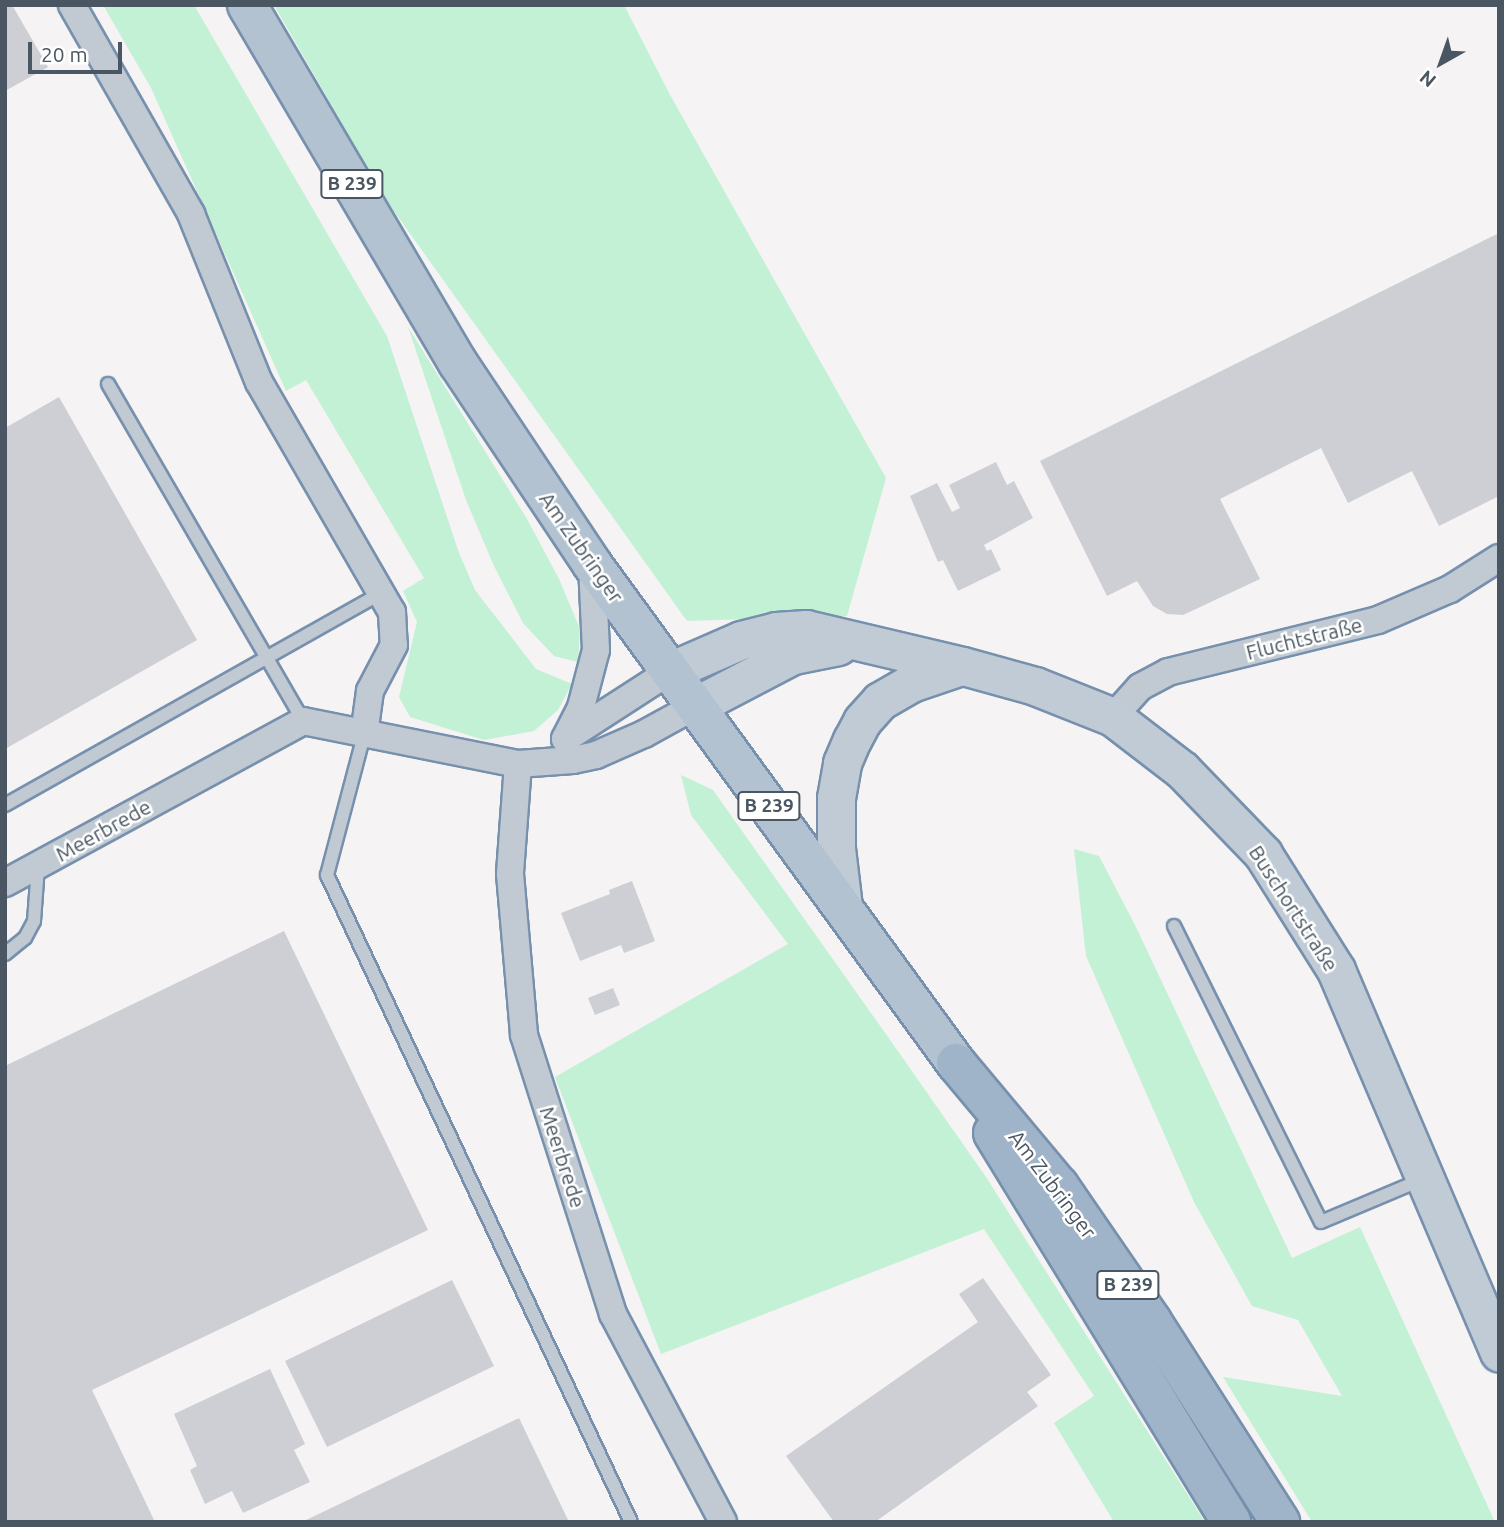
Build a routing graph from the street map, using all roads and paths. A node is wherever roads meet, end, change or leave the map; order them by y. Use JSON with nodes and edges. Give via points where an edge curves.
{"nodes":[{"id":1,"x":72,"y":5,"type":"edge"},
{"id":2,"x":247,"y":5,"type":"edge"},
{"id":3,"x":108,"y":384,"type":"dead end"},
{"id":4,"x":1499,"y":558,"type":"edge"},
{"id":5,"x":592,"y":564,"type":"junction"},
{"id":6,"x":381,"y":593,"type":"junction"},
{"id":7,"x":856,"y":642,"type":"junction"},
{"id":8,"x":266,"y":657,"type":"junction"},
{"id":9,"x":962,"y":666,"type":"junction"},
{"id":10,"x":670,"y":671,"type":"junction"},
{"id":11,"x":695,"y":706,"type":"junction"},
{"id":12,"x":1113,"y":717,"type":"junction"},
{"id":13,"x":303,"y":721,"type":"junction"},
{"id":14,"x":364,"y":735,"type":"junction"},
{"id":15,"x":565,"y":739,"type":"junction"},
{"id":16,"x":530,"y":763,"type":"junction"},
{"id":17,"x":5,"y":805,"type":"edge"},
{"id":18,"x":38,"y":866,"type":"junction"},
{"id":19,"x":5,"y":883,"type":"edge"},
{"id":20,"x":843,"y":907,"type":"junction"},
{"id":21,"x":1174,"y":926,"type":"dead end"},
{"id":22,"x":5,"y":954,"type":"edge"},
{"id":23,"x":956,"y":1063,"type":"junction"},
{"id":24,"x":1425,"y":1179,"type":"junction"},
{"id":25,"x":1499,"y":1353,"type":"edge"},
{"id":26,"x":631,"y":1522,"type":"edge"},
{"id":27,"x":723,"y":1522,"type":"edge"},
{"id":28,"x":1231,"y":1522,"type":"edge"},
{"id":29,"x":1280,"y":1522,"type":"edge"}],
"edges":[{"from":1,"to":6,"type":"street","via":[[191,215],[259,382]]},
{"from":2,"to":5,"type":"main road","name":"Am Zubringer","number":"B 239","via":[[458,363]]},
{"from":3,"to":8,"type":"lane"},
{"from":4,"to":12,"type":"street","name":"Fluchtstraße","via":[[1450,589],[1378,620],[1168,672],[1140,687]]},
{"from":5,"to":10,"type":"main road","name":"Am Zubringer","number":"B 239"},
{"from":5,"to":15,"type":"street","via":[[596,650],[581,707]]},
{"from":6,"to":8,"type":"lane"},
{"from":6,"to":14,"type":"street","via":[[392,612],[394,645],[370,691]]},
{"from":7,"to":9,"type":"main road","name":"Buschortstraße"},
{"from":7,"to":10,"type":"main road","name":"Buschortstraße","via":[[806,629],[776,631],[741,640]]},
{"from":7,"to":11,"type":"main road","name":"Buschortstraße","via":[[793,655]]},
{"from":8,"to":13,"type":"lane"},
{"from":8,"to":17,"type":"lane"},
{"from":9,"to":12,"type":"main road","name":"Buschortstraße","via":[[1035,686]]},
{"from":9,"to":20,"type":"main road","via":[[911,683],[880,701],[852,740],[842,763],[836,798]]},
{"from":10,"to":11,"type":"main road","name":"Am Zubringer","number":"B 239"},
{"from":10,"to":15,"type":"street"},
{"from":11,"to":16,"type":"street","via":[[596,755]]},
{"from":11,"to":20,"type":"main road","name":"Am Zubringer","number":"B 239"},
{"from":12,"to":24,"type":"main road","name":"Buschortstraße","via":[[1182,770],[1263,854],[1336,970]]},
{"from":13,"to":14,"type":"street"},
{"from":13,"to":18,"type":"street","name":"Meerbrede"},
{"from":14,"to":16,"type":"street"},
{"from":14,"to":26,"type":"lane","via":[[327,875]]},
{"from":15,"to":16,"type":"street"},
{"from":16,"to":27,"type":"street","name":"Meerbrede","via":[[510,874],[524,1035],[613,1314]]},
{"from":18,"to":19,"type":"street","name":"Meerbrede"},
{"from":18,"to":22,"type":"lane","via":[[34,922],[25,939]]},
{"from":20,"to":23,"type":"main road","name":"Am Zubringer","number":"B 239"},
{"from":21,"to":24,"type":"lane","via":[[1321,1222]]},
{"from":23,"to":28,"type":"highway","name":"Am Zubringer","number":"B 239","via":[[1012,1168]]},
{"from":23,"to":29,"type":"highway","name":"Am Zubringer","number":"B 239","via":[[1059,1186]]},
{"from":24,"to":25,"type":"main road","name":"Buschortstraße"}]}
